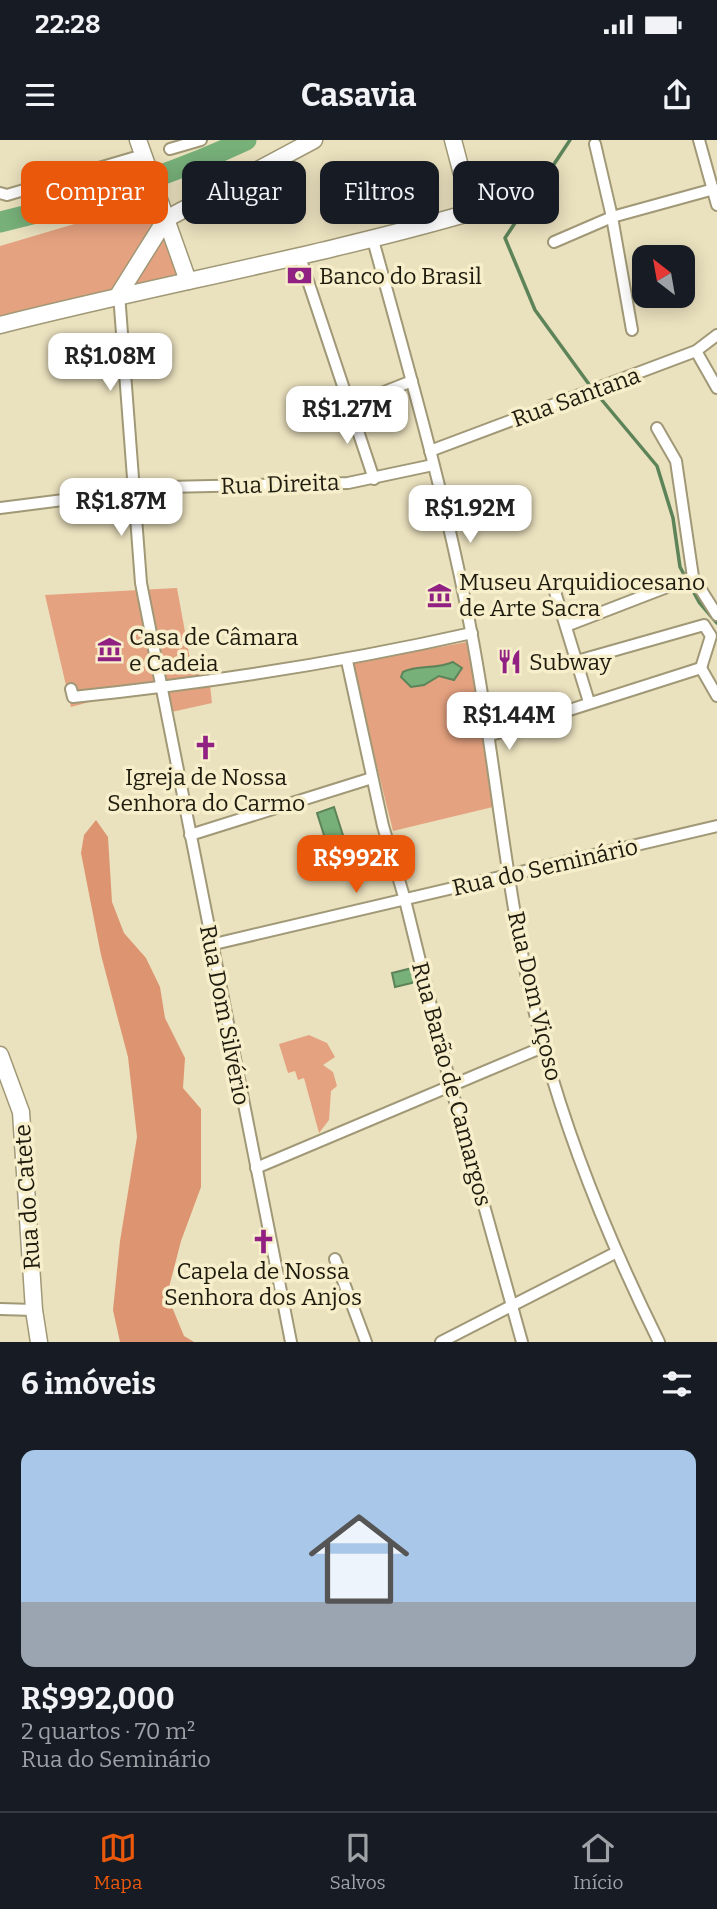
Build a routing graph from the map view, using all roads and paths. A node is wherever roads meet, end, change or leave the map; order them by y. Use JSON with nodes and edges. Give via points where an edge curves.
{"nodes":[{"id":1,"x":201,"y":140,"type":"edge"},
{"id":2,"x":314,"y":140,"type":"edge"},
{"id":3,"x":453,"y":140,"type":"edge"},
{"id":4,"x":699,"y":140,"type":"edge"},
{"id":5,"x":595,"y":144,"type":"dead end"},
{"id":6,"x":170,"y":149,"type":"dead end"},
{"id":7,"x":143,"y":153,"type":"edge"},
{"id":8,"x":714,"y":189,"type":"junction"},
{"id":9,"x":0,"y":193,"type":"edge"},
{"id":10,"x":717,"y":205,"type":"edge"},
{"id":11,"x":612,"y":217,"type":"junction"},
{"id":12,"x":168,"y":218,"type":"edge"},
{"id":13,"x":163,"y":224,"type":"edge"},
{"id":14,"x":168,"y":224,"type":"edge"},
{"id":15,"x":373,"y":240,"type":"junction"},
{"id":16,"x":554,"y":242,"type":"dead end"},
{"id":17,"x":299,"y":254,"type":"junction"},
{"id":18,"x":188,"y":281,"type":"junction"},
{"id":19,"x":119,"y":294,"type":"junction"},
{"id":20,"x":0,"y":325,"type":"edge"},
{"id":21,"x":632,"y":330,"type":"dead end"},
{"id":22,"x":717,"y":335,"type":"edge"},
{"id":23,"x":696,"y":351,"type":"junction"},
{"id":24,"x":412,"y":381,"type":"junction"},
{"id":25,"x":717,"y":388,"type":"edge"},
{"id":26,"x":351,"y":405,"type":"junction"},
{"id":27,"x":657,"y":428,"type":"dead end"},
{"id":28,"x":430,"y":451,"type":"junction"},
{"id":29,"x":433,"y":465,"type":"junction"},
{"id":30,"x":374,"y":479,"type":"junction"},
{"id":31,"x":132,"y":490,"type":"junction"},
{"id":32,"x":0,"y":508,"type":"edge"},
{"id":33,"x":693,"y":577,"type":"junction"},
{"id":34,"x":552,"y":582,"type":"dead end"},
{"id":35,"x":717,"y":615,"type":"edge"},
{"id":36,"x":566,"y":626,"type":"junction"},
{"id":37,"x":472,"y":633,"type":"junction"},
{"id":38,"x":347,"y":661,"type":"junction"},
{"id":39,"x":577,"y":661,"type":"junction"},
{"id":40,"x":701,"y":668,"type":"junction"},
{"id":41,"x":161,"y":688,"type":"junction"},
{"id":42,"x":71,"y":689,"type":"dead end"},
{"id":43,"x":717,"y":696,"type":"edge"},
{"id":44,"x":589,"y":702,"type":"junction"},
{"id":45,"x":491,"y":734,"type":"junction"},
{"id":46,"x":372,"y":778,"type":"junction"},
{"id":47,"x":717,"y":826,"type":"edge"},
{"id":48,"x":190,"y":835,"type":"junction"},
{"id":49,"x":509,"y":877,"type":"junction"},
{"id":50,"x":405,"y":900,"type":"junction"},
{"id":51,"x":210,"y":945,"type":"junction"},
{"id":52,"x":543,"y":1047,"type":"junction"},
{"id":53,"x":0,"y":1055,"type":"edge"},
{"id":54,"x":451,"y":1087,"type":"junction"},
{"id":55,"x":256,"y":1168,"type":"junction"},
{"id":56,"x":615,"y":1253,"type":"junction"},
{"id":57,"x":335,"y":1259,"type":"dead end"},
{"id":58,"x":512,"y":1307,"type":"junction"},
{"id":59,"x":0,"y":1309,"type":"edge"},
{"id":60,"x":34,"y":1310,"type":"junction"},
{"id":61,"x":39,"y":1342,"type":"edge"},
{"id":62,"x":291,"y":1342,"type":"edge"},
{"id":63,"x":366,"y":1342,"type":"edge"},
{"id":64,"x":441,"y":1342,"type":"edge"},
{"id":65,"x":522,"y":1342,"type":"edge"},
{"id":66,"x":659,"y":1342,"type":"edge"}],
"edges":[{"from":1,"to":6,"type":"street"},
{"from":2,"to":12,"type":"street"},
{"from":3,"to":15,"type":"street","via":[[472,212]]},
{"from":4,"to":8,"type":"street"},
{"from":5,"to":11,"type":"street"},
{"from":7,"to":9,"type":"street","via":[[7,195]]},
{"from":8,"to":10,"type":"street"},
{"from":8,"to":11,"type":"street"},
{"from":11,"to":16,"type":"street"},
{"from":11,"to":21,"type":"street"},
{"from":13,"to":19,"type":"street"},
{"from":14,"to":18,"type":"street"},
{"from":15,"to":17,"type":"street"},
{"from":15,"to":24,"type":"street","name":"Rua Dom Viçoso"},
{"from":17,"to":18,"type":"street"},
{"from":17,"to":26,"type":"street"},
{"from":18,"to":19,"type":"street"},
{"from":19,"to":20,"type":"street"},
{"from":19,"to":31,"type":"street","name":"Rua Dom Silvério"},
{"from":22,"to":23,"type":"street","name":"Rua Santana"},
{"from":23,"to":25,"type":"street"},
{"from":23,"to":28,"type":"street","name":"Rua Santana"},
{"from":24,"to":26,"type":"street"},
{"from":24,"to":28,"type":"street","name":"Rua Dom Viçoso"},
{"from":26,"to":30,"type":"street"},
{"from":27,"to":33,"type":"street","via":[[676,461]]},
{"from":28,"to":29,"type":"street","name":"Rua Dom Viçoso"},
{"from":29,"to":30,"type":"street","name":"Rua Direita"},
{"from":29,"to":37,"type":"street","name":"Rua Dom Viçoso"},
{"from":30,"to":31,"type":"street","name":"Rua Direita"},
{"from":31,"to":32,"type":"street","name":"Rua Direita"},
{"from":31,"to":41,"type":"street","name":"Rua Dom Silvério","via":[[141,583]]},
{"from":33,"to":35,"type":"street"},
{"from":33,"to":36,"type":"street"},
{"from":34,"to":36,"type":"street"},
{"from":36,"to":39,"type":"street"},
{"from":37,"to":38,"type":"street"},
{"from":37,"to":45,"type":"street","name":"Rua Dom Viçoso"},
{"from":38,"to":41,"type":"street"},
{"from":38,"to":46,"type":"street","name":"Rua Barão de Camargos"},
{"from":39,"to":40,"type":"street","via":[[704,625],[711,636]]},
{"from":39,"to":44,"type":"street"},
{"from":40,"to":43,"type":"street"},
{"from":40,"to":44,"type":"street"},
{"from":41,"to":42,"type":"street","via":[[73,697]]},
{"from":41,"to":48,"type":"street","name":"Rua Dom Silvério"},
{"from":44,"to":45,"type":"street"},
{"from":45,"to":49,"type":"street","name":"Rua Dom Viçoso"},
{"from":46,"to":48,"type":"street"},
{"from":46,"to":50,"type":"street","name":"Rua Barão de Camargos"},
{"from":47,"to":49,"type":"street","name":"Rua do Seminário"},
{"from":48,"to":51,"type":"street","name":"Rua Dom Silvério"},
{"from":49,"to":50,"type":"street","name":"Rua do Seminário"},
{"from":49,"to":52,"type":"street","name":"Rua Dom Viçoso"},
{"from":50,"to":51,"type":"street","name":"Rua do Seminário"},
{"from":50,"to":54,"type":"street","name":"Rua Barão de Camargos"},
{"from":51,"to":55,"type":"street","name":"Rua Dom Silvério"},
{"from":52,"to":54,"type":"street"},
{"from":52,"to":56,"type":"street","name":"Rua Dom Viçoso"},
{"from":53,"to":60,"type":"street","name":"Rua do Catete","via":[[21,1112]]},
{"from":54,"to":55,"type":"street"},
{"from":54,"to":58,"type":"street","name":"Rua Barão de Camargos"},
{"from":55,"to":62,"type":"street","name":"Rua Dom Silvério"},
{"from":56,"to":58,"type":"street"},
{"from":56,"to":66,"type":"street","name":"Rua Dom Viçoso"},
{"from":57,"to":63,"type":"street"},
{"from":58,"to":64,"type":"street"},
{"from":58,"to":65,"type":"street","name":"Rua Barão de Camargos"},
{"from":59,"to":60,"type":"street"},
{"from":60,"to":61,"type":"street","name":"Rua do Catete"}]}
